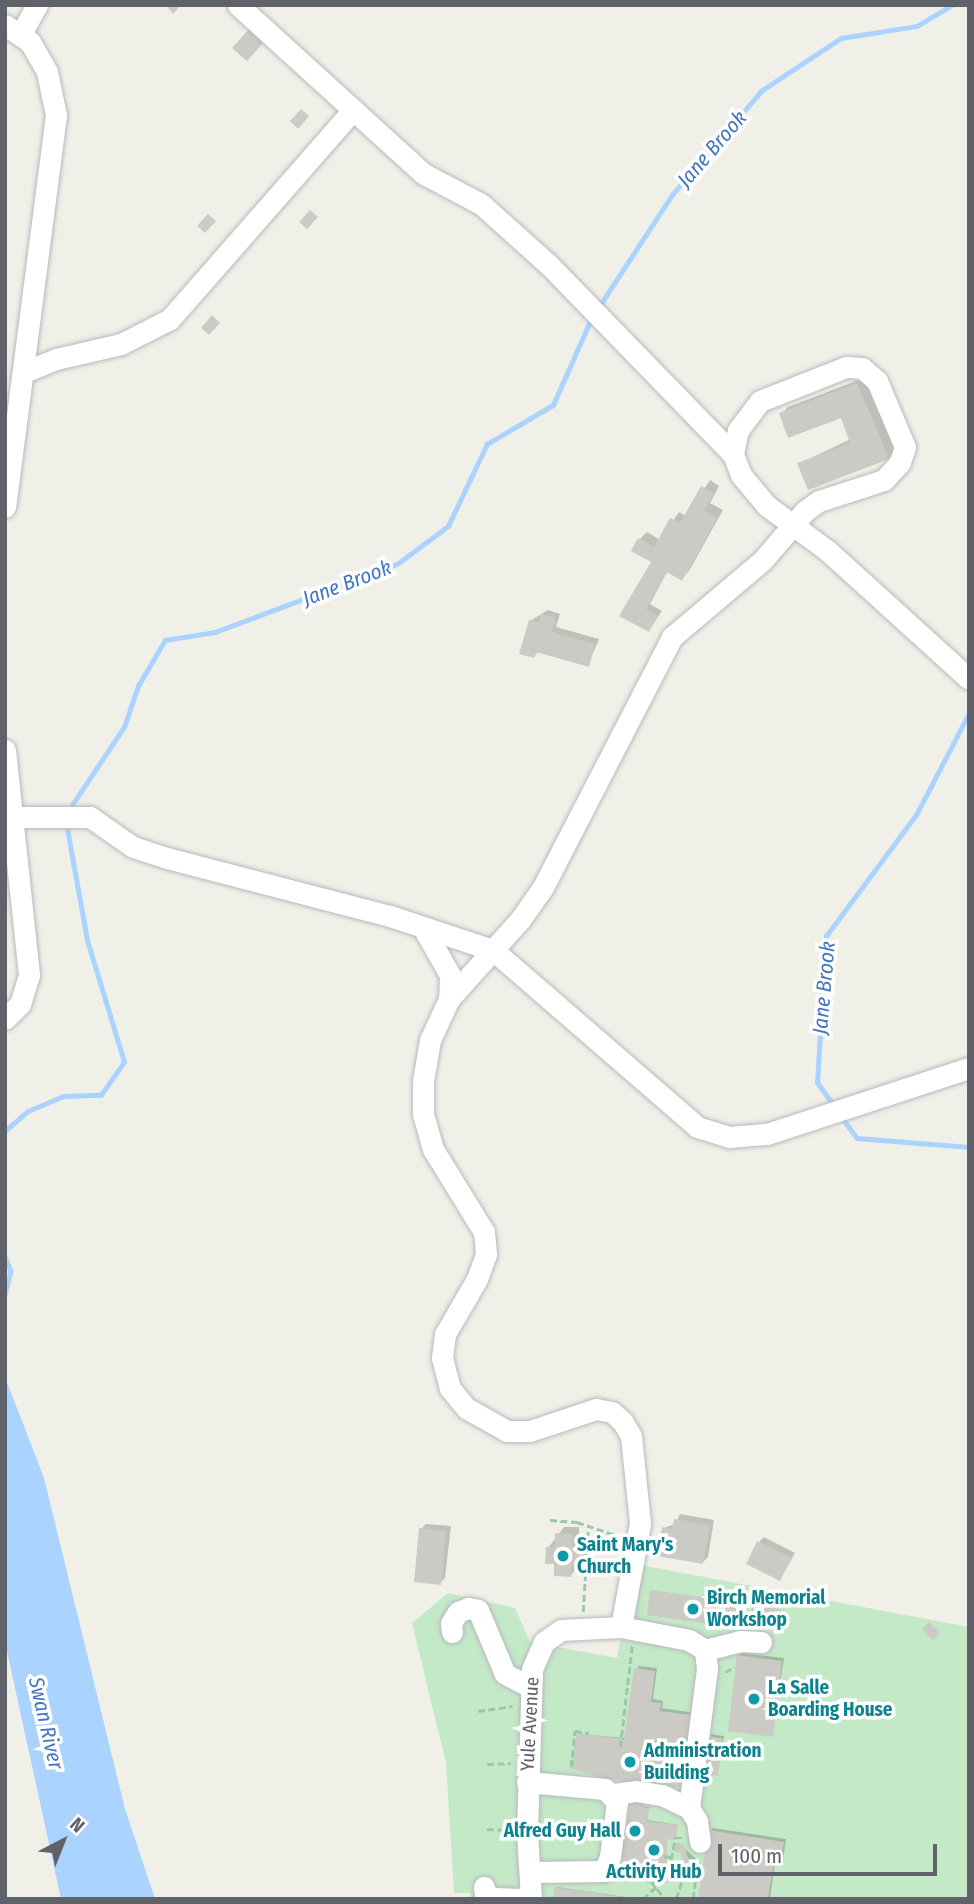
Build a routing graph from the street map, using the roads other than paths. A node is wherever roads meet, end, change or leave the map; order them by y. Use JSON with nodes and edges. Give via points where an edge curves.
{"nodes":[{"id":1,"x":37,"y":5,"type":"edge"},
{"id":2,"x":238,"y":5,"type":"edge"},
{"id":3,"x":13,"y":29,"type":"edge"},
{"id":4,"x":353,"y":110,"type":"junction"},
{"id":5,"x":24,"y":372,"type":"junction"},
{"id":6,"x":733,"y":454,"type":"junction"},
{"id":7,"x":5,"y":507,"type":"edge"},
{"id":8,"x":795,"y":525,"type":"junction"},
{"id":9,"x":969,"y":679,"type":"edge"},
{"id":10,"x":5,"y":750,"type":"edge"},
{"id":11,"x":14,"y":817,"type":"junction"},
{"id":12,"x":425,"y":931,"type":"junction"},
{"id":13,"x":493,"y":950,"type":"junction"},
{"id":14,"x":449,"y":999,"type":"junction"},
{"id":15,"x":5,"y":1019,"type":"edge"},
{"id":16,"x":969,"y":1068,"type":"edge"},
{"id":17,"x":627,"y":1629,"type":"junction"},
{"id":18,"x":452,"y":1632,"type":"dead end"},
{"id":19,"x":761,"y":1642,"type":"dead end"},
{"id":20,"x":705,"y":1650,"type":"junction"},
{"id":21,"x":530,"y":1687,"type":"junction"},
{"id":22,"x":527,"y":1782,"type":"junction"},
{"id":23,"x":613,"y":1794,"type":"junction"},
{"id":24,"x":689,"y":1808,"type":"junction"},
{"id":25,"x":696,"y":1846,"type":"road end"},
{"id":26,"x":532,"y":1872,"type":"junction"},
{"id":27,"x":484,"y":1887,"type":"dead end"},
{"id":28,"x":529,"y":1899,"type":"edge"}],
"edges":[{"from":1,"to":3,"type":"street"},
{"from":2,"to":4,"type":"street"},
{"from":3,"to":5,"type":"street","via":[[47,72],[57,115]]},
{"from":4,"to":5,"type":"street","via":[[170,319],[121,344],[56,359]]},
{"from":4,"to":6,"type":"street","via":[[424,174],[481,204],[607,322]]},
{"from":5,"to":7,"type":"street"},
{"from":6,"to":8,"type":"street","via":[[741,475],[767,506]]},
{"from":6,"to":8,"type":"street","via":[[738,430],[760,401],[846,368],[862,368],[877,381],[905,447],[900,462],[884,480],[819,501]]},
{"from":8,"to":9,"type":"street"},
{"from":8,"to":13,"type":"street","via":[[762,562],[672,637],[542,888]]},
{"from":10,"to":11,"type":"street"},
{"from":11,"to":12,"type":"street","via":[[90,817],[133,847],[390,916]]},
{"from":11,"to":15,"type":"street","via":[[29,975],[20,1004]]},
{"from":12,"to":13,"type":"street"},
{"from":12,"to":14,"type":"street","via":[[450,975]]},
{"from":13,"to":14,"type":"street"},
{"from":13,"to":16,"type":"street","via":[[697,1127],[729,1137],[767,1134]]},
{"from":14,"to":17,"type":"street","via":[[430,1040],[423,1113],[433,1149],[484,1232],[486,1254],[445,1334],[442,1358],[450,1388],[466,1408],[507,1431],[530,1431],[583,1411],[607,1410],[626,1427],[640,1496]]},
{"from":17,"to":20,"type":"street","name":"Yule Avenue","via":[[689,1640]]},
{"from":17,"to":21,"type":"street","name":"Yule Avenue","via":[[583,1626],[561,1630],[544,1642],[535,1657]]},
{"from":18,"to":21,"type":"street","via":[[451,1623],[458,1612],[478,1610],[505,1674]]},
{"from":19,"to":20,"type":"street","via":[[740,1641]]},
{"from":20,"to":24,"type":"street","via":[[707,1668]]},
{"from":21,"to":22,"type":"street","name":"Yule Avenue"},
{"from":22,"to":23,"type":"street","via":[[605,1789]]},
{"from":22,"to":26,"type":"street","name":"Yule Avenue","via":[[527,1850]]},
{"from":23,"to":24,"type":"street","via":[[663,1795]]},
{"from":23,"to":26,"type":"street","via":[[616,1814],[605,1869]]},
{"from":24,"to":25,"type":"street","via":[[697,1821]]},
{"from":26,"to":28,"type":"street","name":"Yule Avenue"},
{"from":27,"to":28,"type":"street","via":[[485,1894],[494,1898]]}]}
